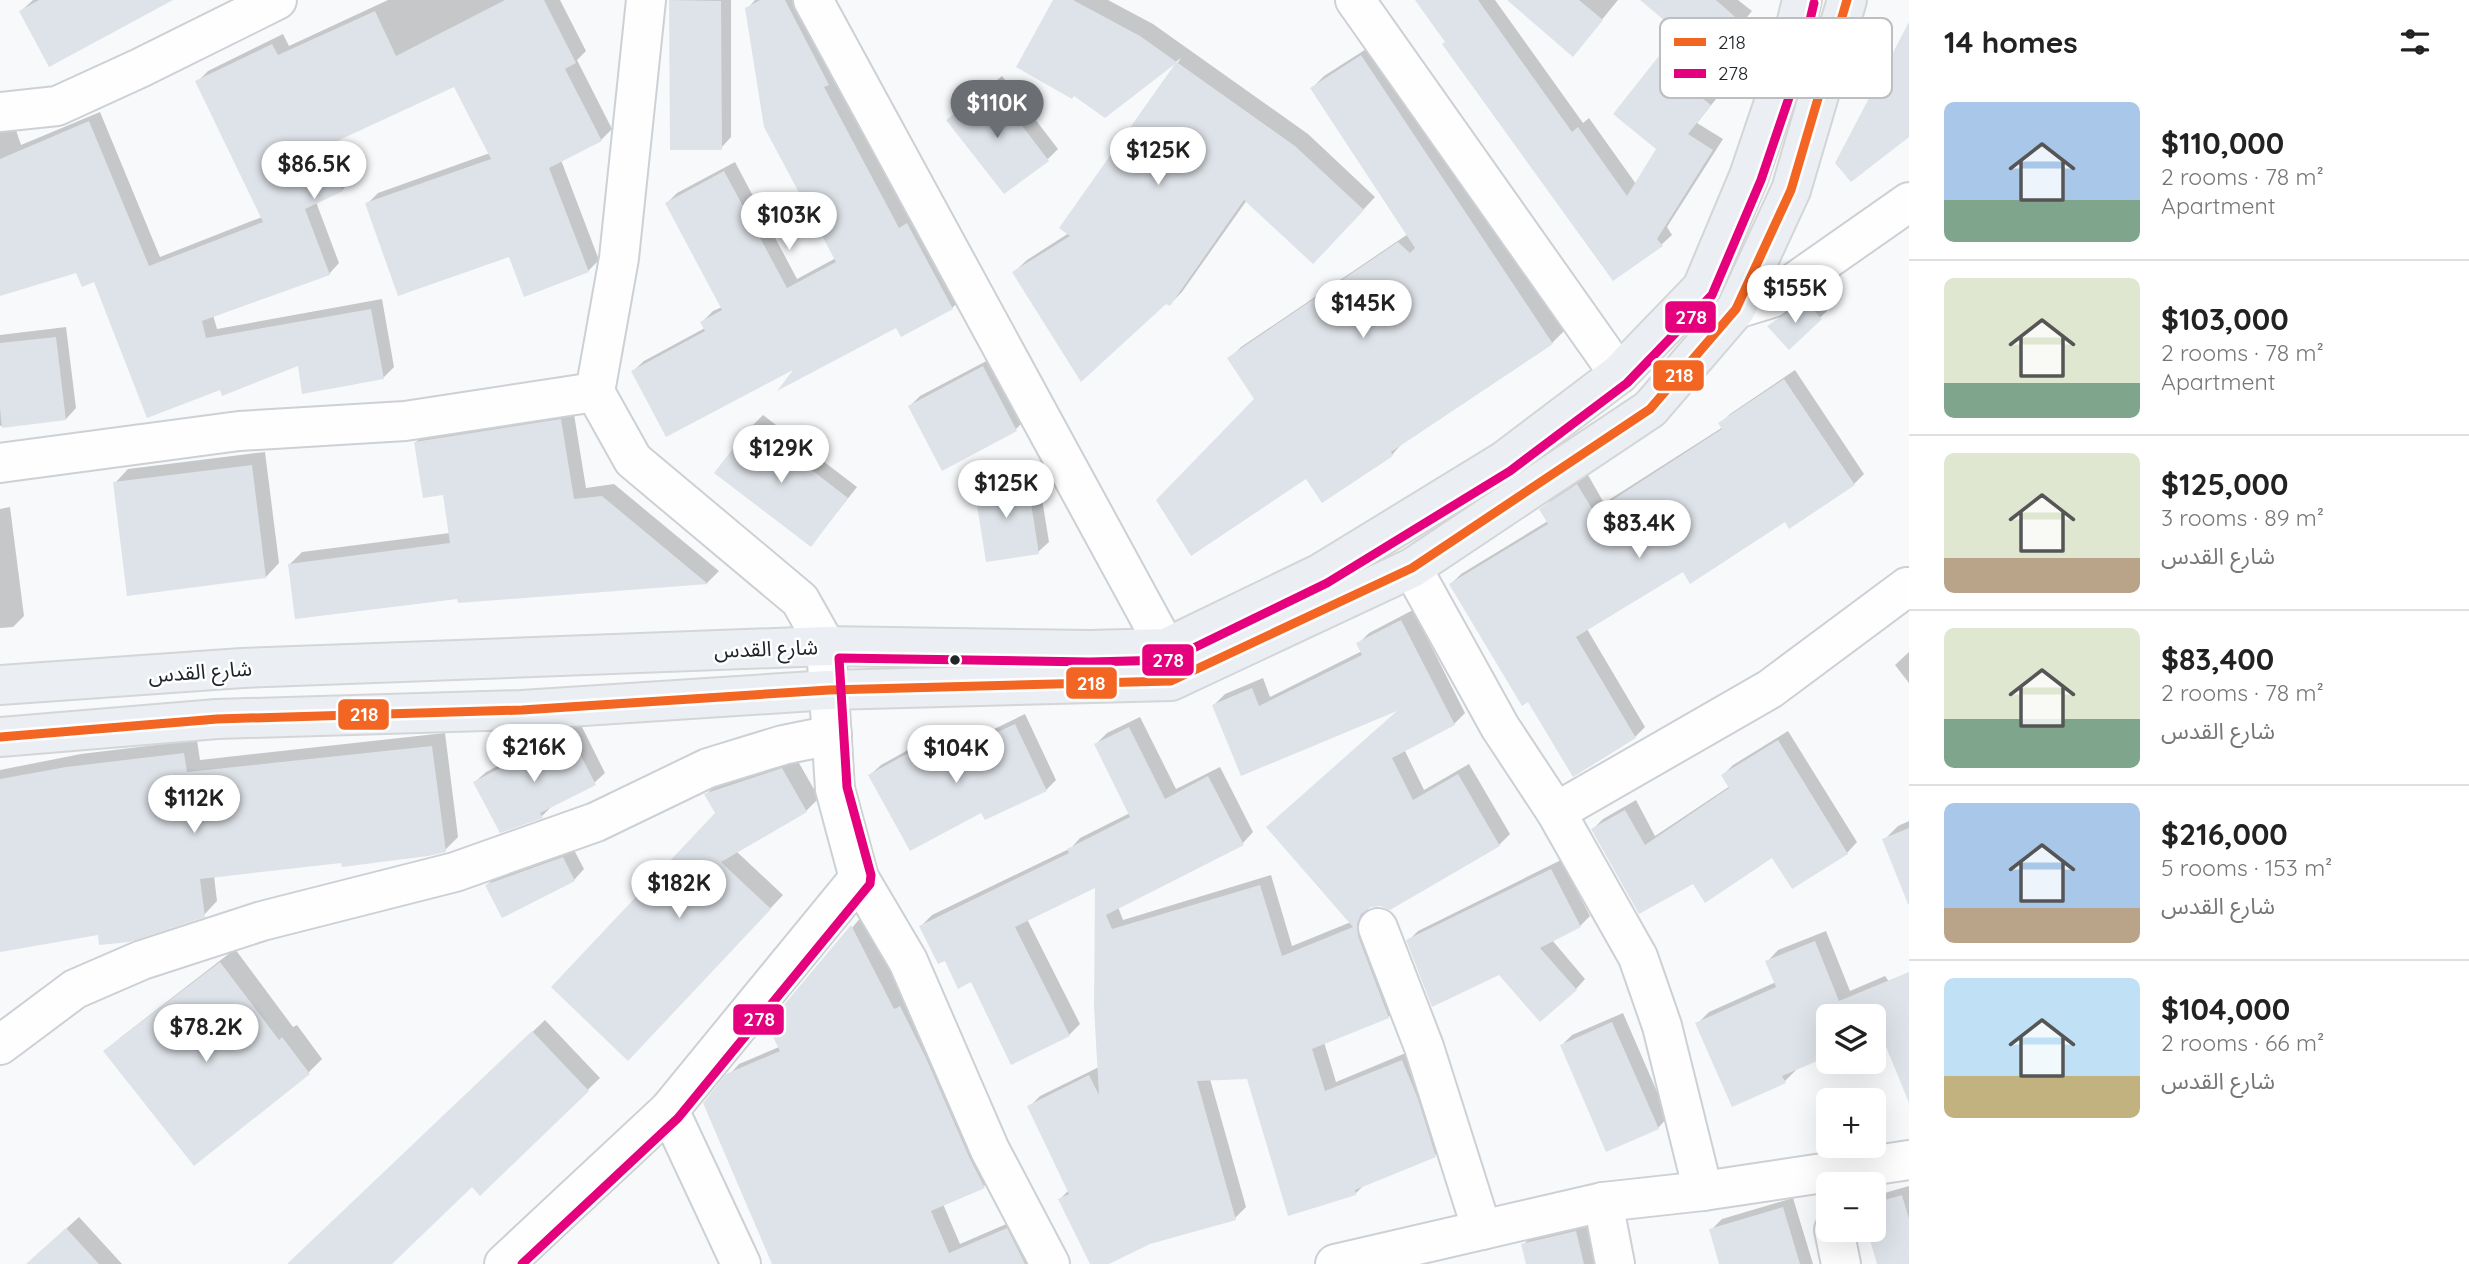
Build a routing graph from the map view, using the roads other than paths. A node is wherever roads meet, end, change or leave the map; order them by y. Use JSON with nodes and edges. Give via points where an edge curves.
{"nodes":[{"id":1,"x":277,"y":0,"type":"edge"},
{"id":2,"x":646,"y":0,"type":"edge"},
{"id":3,"x":813,"y":0,"type":"edge"},
{"id":4,"x":1355,"y":0,"type":"edge"},
{"id":5,"x":1802,"y":0,"type":"edge"},
{"id":6,"x":1847,"y":0,"type":"edge"},
{"id":7,"x":1798,"y":18,"type":"edge"},
{"id":8,"x":1842,"y":18,"type":"edge"},
{"id":9,"x":1775,"y":98,"type":"edge"},
{"id":10,"x":1818,"y":98,"type":"edge"},
{"id":11,"x":0,"y":112,"type":"edge"},
{"id":12,"x":1909,"y":202,"type":"edge"},
{"id":13,"x":1736,"y":309,"type":"junction"},
{"id":14,"x":1619,"y":374,"type":"junction"},
{"id":15,"x":595,"y":392,"type":"junction"},
{"id":16,"x":0,"y":463,"type":"edge"},
{"id":17,"x":1412,"y":568,"type":"junction"},
{"id":18,"x":1909,"y":589,"type":"edge"},
{"id":19,"x":826,"y":646,"type":"junction"},
{"id":20,"x":1166,"y":648,"type":"junction"},
{"id":21,"x":0,"y":685,"type":"edge"},
{"id":22,"x":829,"y":690,"type":"junction"},
{"id":23,"x":832,"y":735,"type":"junction"},
{"id":24,"x":0,"y":737,"type":"edge"},
{"id":25,"x":1556,"y":812,"type":"junction"},
{"id":26,"x":859,"y":878,"type":"junction"},
{"id":27,"x":1378,"y":928,"type":"dead end"},
{"id":28,"x":0,"y":1045,"type":"edge"},
{"id":29,"x":669,"y":1110,"type":"junction"},
{"id":30,"x":1909,"y":1160,"type":"edge"},
{"id":31,"x":1877,"y":1172,"type":"edge"},
{"id":32,"x":1703,"y":1191,"type":"junction"},
{"id":33,"x":1816,"y":1191,"type":"edge"},
{"id":34,"x":1603,"y":1202,"type":"junction"},
{"id":35,"x":1482,"y":1230,"type":"junction"},
{"id":36,"x":1836,"y":1242,"type":"edge"},
{"id":37,"x":505,"y":1264,"type":"edge"},
{"id":38,"x":741,"y":1264,"type":"edge"},
{"id":39,"x":1050,"y":1264,"type":"edge"},
{"id":40,"x":1335,"y":1264,"type":"edge"},
{"id":41,"x":1615,"y":1264,"type":"edge"},
{"id":42,"x":1841,"y":1264,"type":"edge"}],
"edges":[{"from":1,"to":11,"type":"street","via":[[57,106]]},
{"from":2,"to":15,"type":"street","via":[[619,258]]},
{"from":3,"to":20,"type":"street"},
{"from":4,"to":14,"type":"street"},
{"from":5,"to":7,"type":"main road","name":"شارع القدس"},
{"from":6,"to":8,"type":"main road"},
{"from":9,"to":14,"type":"main road","name":"شارع القدس","via":[[1749,176],[1702,288]]},
{"from":10,"to":13,"type":"main road","via":[[1791,190]]},
{"from":12,"to":13,"type":"street","via":[[1772,298]]},
{"from":13,"to":17,"type":"main road","via":[[1650,409]]},
{"from":14,"to":20,"type":"main road","name":"شارع القدس","via":[[1504,461],[1321,573]]},
{"from":15,"to":16,"type":"street","via":[[405,421],[239,431]]},
{"from":15,"to":19,"type":"street","via":[[633,460],[800,600]]},
{"from":17,"to":22,"type":"main road","via":[[1171,681]]},
{"from":17,"to":25,"type":"street","via":[[1500,727]]},
{"from":18,"to":25,"type":"street","via":[[1770,689]]},
{"from":19,"to":20,"type":"main road","name":"شارع القدس"},
{"from":19,"to":21,"type":"main road","name":"شارع القدس","via":[[242,668]]},
{"from":19,"to":22,"type":"street"},
{"from":22,"to":23,"type":"street"},
{"from":22,"to":24,"type":"main road","via":[[522,710],[217,719]]},
{"from":23,"to":26,"type":"street","via":[[835,789]]},
{"from":23,"to":28,"type":"street","via":[[708,768],[596,822],[455,872],[262,921],[142,960],[75,989]]},
{"from":25,"to":32,"type":"street","via":[[1638,957],[1662,1026]]},
{"from":26,"to":29,"type":"street"},
{"from":26,"to":39,"type":"street","via":[[908,961],[990,1150]]},
{"from":27,"to":35,"type":"street","via":[[1424,1047]]},
{"from":29,"to":37,"type":"street"},
{"from":29,"to":38,"type":"street"},
{"from":30,"to":31,"type":"street"},
{"from":32,"to":33,"type":"street"},
{"from":32,"to":34,"type":"street"},
{"from":34,"to":35,"type":"street"},
{"from":34,"to":41,"type":"street"},
{"from":35,"to":40,"type":"street"},
{"from":36,"to":42,"type":"street"}]}
